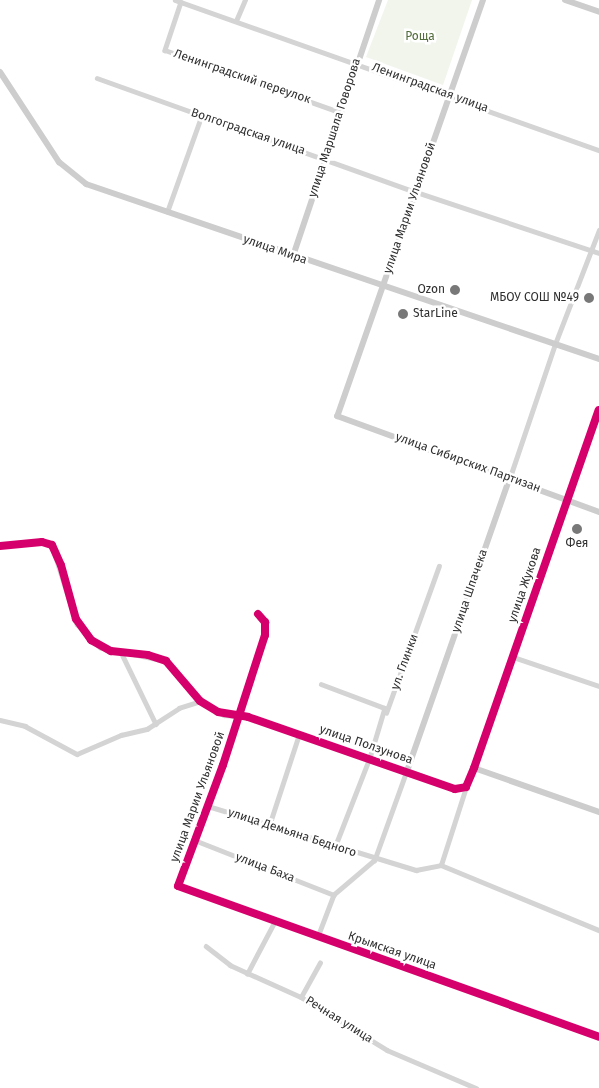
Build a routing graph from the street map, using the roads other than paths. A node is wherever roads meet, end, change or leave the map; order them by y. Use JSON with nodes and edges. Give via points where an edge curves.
{"nodes":[{"id":1,"x":174,"y":0,"type":"edge"},
{"id":2,"x":244,"y":0,"type":"edge"},
{"id":3,"x":379,"y":0,"type":"edge"},
{"id":4,"x":483,"y":0,"type":"edge"},
{"id":5,"x":565,"y":0,"type":"edge"},
{"id":6,"x":181,"y":2,"type":"junction"},
{"id":7,"x":599,"y":12,"type":"edge"},
{"id":8,"x":236,"y":21,"type":"junction"},
{"id":9,"x":356,"y":62,"type":"junction"},
{"id":10,"x":0,"y":72,"type":"edge"},
{"id":11,"x":97,"y":78,"type":"dead end"},
{"id":12,"x":450,"y":96,"type":"junction"},
{"id":13,"x":339,"y":112,"type":"junction"},
{"id":14,"x":201,"y":117,"type":"junction"},
{"id":15,"x":599,"y":150,"type":"edge"},
{"id":16,"x":323,"y":158,"type":"junction"},
{"id":17,"x":416,"y":192,"type":"junction"},
{"id":18,"x":167,"y":212,"type":"junction"},
{"id":19,"x":599,"y":230,"type":"edge"},
{"id":20,"x":592,"y":250,"type":"junction"},
{"id":21,"x":599,"y":253,"type":"edge"},
{"id":22,"x":293,"y":256,"type":"junction"},
{"id":23,"x":384,"y":285,"type":"junction"},
{"id":24,"x":555,"y":344,"type":"junction"},
{"id":25,"x":599,"y":359,"type":"edge"},
{"id":26,"x":599,"y":410,"type":"edge"},
{"id":27,"x":337,"y":416,"type":"joint"},
{"id":28,"x":510,"y":477,"type":"junction"},
{"id":29,"x":566,"y":499,"type":"junction"},
{"id":30,"x":599,"y":512,"type":"edge"},
{"id":31,"x":0,"y":546,"type":"edge"},
{"id":32,"x":439,"y":566,"type":"dead end"},
{"id":33,"x":258,"y":614,"type":"dead end"},
{"id":34,"x":121,"y":652,"type":"junction"},
{"id":35,"x":512,"y":657,"type":"junction"},
{"id":36,"x":322,"y":684,"type":"dead end"},
{"id":37,"x":599,"y":686,"type":"edge"},
{"id":38,"x":200,"y":701,"type":"junction"},
{"id":39,"x":238,"y":716,"type":"junction"},
{"id":40,"x":0,"y":720,"type":"edge"},
{"id":41,"x":156,"y":724,"type":"junction"},
{"id":42,"x":299,"y":734,"type":"junction"},
{"id":43,"x":370,"y":758,"type":"junction"},
{"id":44,"x":474,"y":768,"type":"junction"},
{"id":45,"x":407,"y":771,"type":"junction"},
{"id":46,"x":466,"y":787,"type":"junction"},
{"id":47,"x":208,"y":806,"type":"junction"},
{"id":48,"x":599,"y":812,"type":"edge"},
{"id":49,"x":269,"y":826,"type":"junction"},
{"id":50,"x":196,"y":841,"type":"junction"},
{"id":51,"x":335,"y":848,"type":"junction"},
{"id":52,"x":375,"y":860,"type":"junction"},
{"id":53,"x":441,"y":865,"type":"junction"},
{"id":54,"x":178,"y":886,"type":"joint"},
{"id":55,"x":334,"y":895,"type":"junction"},
{"id":56,"x":275,"y":921,"type":"junction"},
{"id":57,"x":599,"y":930,"type":"edge"},
{"id":58,"x":318,"y":937,"type":"junction"},
{"id":59,"x":206,"y":946,"type":"dead end"},
{"id":60,"x":320,"y":963,"type":"dead end"},
{"id":61,"x":247,"y":974,"type":"junction"},
{"id":62,"x":301,"y":996,"type":"junction"},
{"id":63,"x":599,"y":1037,"type":"edge"},
{"id":64,"x":476,"y":1088,"type":"edge"}],
"edges":[{"from":1,"to":6,"type":"street","name":"Ленинградская улица"},
{"from":2,"to":8,"type":"street"},
{"from":3,"to":9,"type":"street","name":"улица Маршала Говорова"},
{"from":4,"to":12,"type":"street","name":"улица Марии Ульяновой"},
{"from":5,"to":7,"type":"street"},
{"from":6,"to":8,"type":"street","name":"Ленинградская улица"},
{"from":6,"to":13,"type":"street","name":"Ленинградский переулок","via":[[165,50]]},
{"from":8,"to":9,"type":"street","name":"Ленинградская улица"},
{"from":9,"to":12,"type":"street","name":"Ленинградская улица"},
{"from":9,"to":13,"type":"street","name":"улица Маршала Говорова"},
{"from":10,"to":18,"type":"street","name":"улица Мира","via":[[52,152],[73,176]]},
{"from":11,"to":14,"type":"street","name":"Волгоградская улица"},
{"from":12,"to":15,"type":"street","name":"Ленинградская улица"},
{"from":12,"to":17,"type":"street","name":"улица Марии Ульяновой"},
{"from":13,"to":16,"type":"street","name":"улица Маршала Говорова"},
{"from":14,"to":16,"type":"street","name":"Волгоградская улица"},
{"from":14,"to":18,"type":"street"},
{"from":16,"to":17,"type":"street","name":"Волгоградская улица"},
{"from":16,"to":22,"type":"street","name":"улица Маршала Говорова"},
{"from":17,"to":20,"type":"street","name":"Волгоградская улица"},
{"from":17,"to":23,"type":"street","name":"улица Марии Ульяновой"},
{"from":18,"to":22,"type":"street","name":"улица Мира"},
{"from":19,"to":20,"type":"street","name":"улица Шпачека"},
{"from":20,"to":21,"type":"street","name":"Волгоградская улица"},
{"from":20,"to":24,"type":"street","name":"улица Шпачека"},
{"from":22,"to":23,"type":"street","name":"улица Мира"},
{"from":23,"to":24,"type":"street","name":"улица Мира"},
{"from":23,"to":27,"type":"street","name":"улица Марии Ульяновой"},
{"from":24,"to":25,"type":"street","name":"улица Мира"},
{"from":24,"to":28,"type":"street","name":"улица Шпачека"},
{"from":26,"to":29,"type":"street","name":"улица Жукова"},
{"from":27,"to":28,"type":"street","name":"улица Сибирских Партизан"},
{"from":28,"to":29,"type":"street","name":"улица Сибирских Партизан"},
{"from":28,"to":45,"type":"street","name":"улица Шпачека"},
{"from":29,"to":30,"type":"street","name":"улица Сибирских Партизан"},
{"from":29,"to":35,"type":"street","name":"улица Жукова"},
{"from":31,"to":34,"type":"street","name":"улица Ползунова","via":[[42,542],[52,545],[78,624],[100,647]]},
{"from":32,"to":43,"type":"street","name":"ул. Глинки"},
{"from":33,"to":39,"type":"street","name":"улица Марии Ульяновой","via":[[266,627]]},
{"from":34,"to":38,"type":"street","name":"улица Ползунова","via":[[166,661]]},
{"from":34,"to":41,"type":"street"},
{"from":35,"to":37,"type":"street"},
{"from":35,"to":44,"type":"street","name":"улица Жукова"},
{"from":36,"to":43,"type":"street","via":[[385,708]]},
{"from":38,"to":39,"type":"street","name":"улица Ползунова","via":[[224,715]]},
{"from":38,"to":41,"type":"street","via":[[180,708]]},
{"from":39,"to":42,"type":"street","name":"улица Ползунова"},
{"from":39,"to":47,"type":"street","name":"улица Марии Ульяновой"},
{"from":40,"to":41,"type":"street","via":[[25,726],[78,754]]},
{"from":42,"to":43,"type":"street","name":"улица Ползунова"},
{"from":42,"to":49,"type":"street"},
{"from":43,"to":45,"type":"street","name":"улица Ползунова"},
{"from":43,"to":51,"type":"street"},
{"from":44,"to":46,"type":"street"},
{"from":44,"to":48,"type":"street"},
{"from":45,"to":46,"type":"street","name":"улица Ползунова","via":[[455,789]]},
{"from":45,"to":52,"type":"street","name":"улица Шпачека"},
{"from":46,"to":53,"type":"street"},
{"from":47,"to":49,"type":"street","name":"улица Демьяна Бедного"},
{"from":47,"to":50,"type":"street","name":"улица Марии Ульяновой"},
{"from":49,"to":51,"type":"street","name":"улица Демьяна Бедного"},
{"from":50,"to":54,"type":"street","name":"улица Марии Ульяновой"},
{"from":50,"to":55,"type":"street","name":"улица Баха"},
{"from":51,"to":52,"type":"street","name":"улица Демьяна Бедного"},
{"from":52,"to":53,"type":"street","name":"улица Демьяна Бедного","via":[[384,858],[416,870]]},
{"from":52,"to":55,"type":"street","name":"улица Шпачека"},
{"from":53,"to":57,"type":"street"},
{"from":54,"to":56,"type":"street","name":"Крымская улица"},
{"from":55,"to":58,"type":"street","name":"улица Шпачека"},
{"from":56,"to":58,"type":"street","name":"Крымская улица"},
{"from":56,"to":61,"type":"street"},
{"from":58,"to":63,"type":"street","name":"Крымская улица"},
{"from":59,"to":61,"type":"street","name":"Речная улица"},
{"from":60,"to":62,"type":"street"},
{"from":61,"to":62,"type":"street","name":"Речная улица"},
{"from":62,"to":64,"type":"street","name":"Речная улица","via":[[388,1050]]}]}
